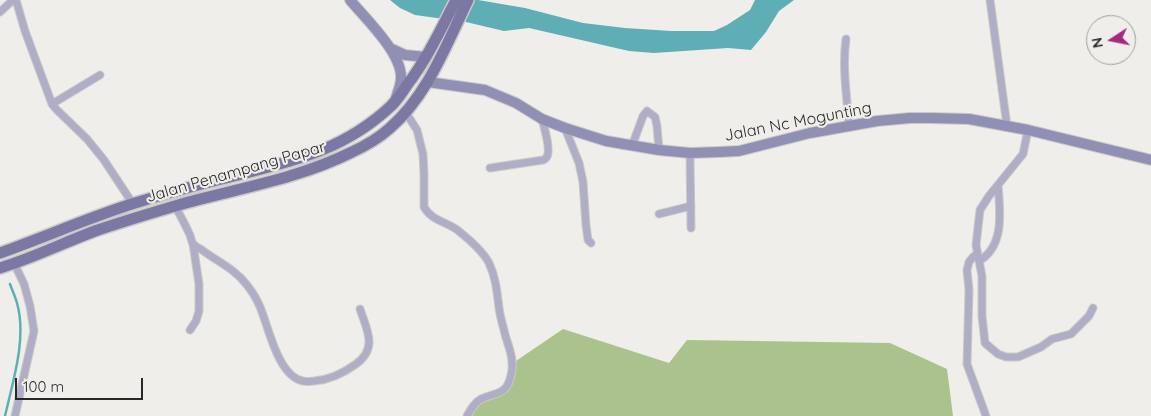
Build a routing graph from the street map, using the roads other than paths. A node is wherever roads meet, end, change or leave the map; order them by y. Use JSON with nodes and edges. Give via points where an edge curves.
{"nodes":[{"id":1,"x":14,"y":0,"type":"edge"},
{"id":2,"x":350,"y":0,"type":"edge"},
{"id":3,"x":456,"y":0,"type":"edge"},
{"id":4,"x":468,"y":0,"type":"edge"},
{"id":5,"x":990,"y":0,"type":"edge"},
{"id":6,"x":0,"y":12,"type":"edge"},
{"id":7,"x":846,"y":38,"type":"dead end"},
{"id":8,"x":392,"y":49,"type":"junction"},
{"id":9,"x":426,"y":57,"type":"junction"},
{"id":10,"x":100,"y":74,"type":"dead end"},
{"id":11,"x":428,"y":82,"type":"junction"},
{"id":12,"x":395,"y":102,"type":"junction"},
{"id":13,"x":52,"y":104,"type":"junction"},
{"id":14,"x":406,"y":112,"type":"junction"},
{"id":15,"x":542,"y":119,"type":"junction"},
{"id":16,"x":849,"y":126,"type":"junction"},
{"id":17,"x":1007,"y":126,"type":"junction"},
{"id":18,"x":565,"y":128,"type":"junction"},
{"id":19,"x":1028,"y":130,"type":"junction"},
{"id":20,"x":632,"y":146,"type":"junction"},
{"id":21,"x":659,"y":150,"type":"junction"},
{"id":22,"x":690,"y":152,"type":"junction"},
{"id":23,"x":1151,"y":160,"type":"edge"},
{"id":24,"x":490,"y":168,"type":"dead end"},
{"id":25,"x":998,"y":185,"type":"junction"},
{"id":26,"x":133,"y":204,"type":"junction"},
{"id":27,"x":175,"y":206,"type":"junction"},
{"id":28,"x":691,"y":206,"type":"junction"},
{"id":29,"x":659,"y":214,"type":"dead end"},
{"id":30,"x":691,"y":228,"type":"dead end"},
{"id":31,"x":591,"y":243,"type":"dead end"},
{"id":32,"x":193,"y":244,"type":"junction"},
{"id":33,"x":0,"y":253,"type":"edge"},
{"id":34,"x":978,"y":258,"type":"junction"},
{"id":35,"x":14,"y":263,"type":"junction"},
{"id":36,"x":0,"y":268,"type":"edge"},
{"id":37,"x":1093,"y":308,"type":"dead end"},
{"id":38,"x":360,"y":309,"type":"dead end"},
{"id":39,"x":190,"y":330,"type":"dead end"},
{"id":40,"x":15,"y":416,"type":"edge"},
{"id":41,"x":467,"y":416,"type":"edge"},
{"id":42,"x":986,"y":416,"type":"edge"}],
"edges":[{"from":1,"to":6,"type":"street"},
{"from":1,"to":13,"type":"street"},
{"from":2,"to":8,"type":"street"},
{"from":3,"to":9,"type":"main road","name":"Jalan Penampang Papar"},
{"from":4,"to":11,"type":"main road","name":"Jalan Penampang Papar"},
{"from":5,"to":17,"type":"street"},
{"from":7,"to":16,"type":"street","via":[[844,69]]},
{"from":8,"to":9,"type":"street","via":[[405,55]]},
{"from":8,"to":12,"type":"street","via":[[401,78]]},
{"from":9,"to":12,"type":"main road","name":"Jalan Penampang Papar"},
{"from":10,"to":13,"type":"street"},
{"from":11,"to":14,"type":"main road","name":"Jalan Penampang Papar"},
{"from":11,"to":15,"type":"street","name":"Jalan Nc Mogunting","via":[[485,90]]},
{"from":12,"to":26,"type":"main road","name":"Jalan Penampang Papar","via":[[351,136],[325,149],[293,161]]},
{"from":13,"to":26,"type":"street","via":[[87,139]]},
{"from":14,"to":27,"type":"main road","name":"Jalan Penampang Papar","via":[[367,145],[334,161]]},
{"from":14,"to":41,"type":"street","via":[[417,130],[423,154],[424,207],[437,220],[460,232],[488,261],[495,276],[505,336],[511,352],[512,369],[507,386],[503,391],[480,399]]},
{"from":15,"to":18,"type":"street","name":"Jalan Nc Mogunting"},
{"from":15,"to":24,"type":"street","via":[[548,145],[546,158]]},
{"from":16,"to":17,"type":"street","name":"Jalan Nc Mogunting","via":[[910,118],[969,119]]},
{"from":16,"to":22,"type":"street","name":"Jalan Nc Mogunting","via":[[739,150]]},
{"from":17,"to":19,"type":"street","name":"Jalan Nc Mogunting"},
{"from":18,"to":20,"type":"street","name":"Jalan Nc Mogunting"},
{"from":18,"to":31,"type":"street","via":[[579,163],[588,240]]},
{"from":19,"to":23,"type":"street","name":"Jalan Nc Mogunting"},
{"from":19,"to":25,"type":"street","via":[[1023,154]]},
{"from":20,"to":21,"type":"street","name":"Jalan Nc Mogunting"},
{"from":20,"to":21,"type":"street","via":[[647,111],[655,116]]},
{"from":21,"to":22,"type":"street","name":"Jalan Nc Mogunting"},
{"from":22,"to":28,"type":"street"},
{"from":25,"to":34,"type":"street","via":[[980,210]]},
{"from":25,"to":34,"type":"street","via":[[997,236],[986,257]]},
{"from":26,"to":33,"type":"main road","name":"Jalan Penampang Papar"},
{"from":27,"to":32,"type":"street"},
{"from":27,"to":35,"type":"main road","name":"Jalan Penampang Papar","via":[[95,231]]},
{"from":28,"to":29,"type":"street"},
{"from":28,"to":30,"type":"street"},
{"from":32,"to":38,"type":"street","via":[[234,271],[247,284],[263,314],[279,359],[291,374],[304,382],[329,378],[360,361],[370,347]]},
{"from":32,"to":39,"type":"street","via":[[199,284],[198,311]]},
{"from":34,"to":37,"type":"street","via":[[982,276],[985,343],[998,354],[1018,357],[1052,339],[1071,334]]},
{"from":34,"to":42,"type":"street","via":[[973,257],[966,270],[969,290],[968,364]]},
{"from":35,"to":36,"type":"main road","name":"Jalan Penampang Papar"},
{"from":35,"to":40,"type":"street","via":[[24,284],[34,331]]}]}
